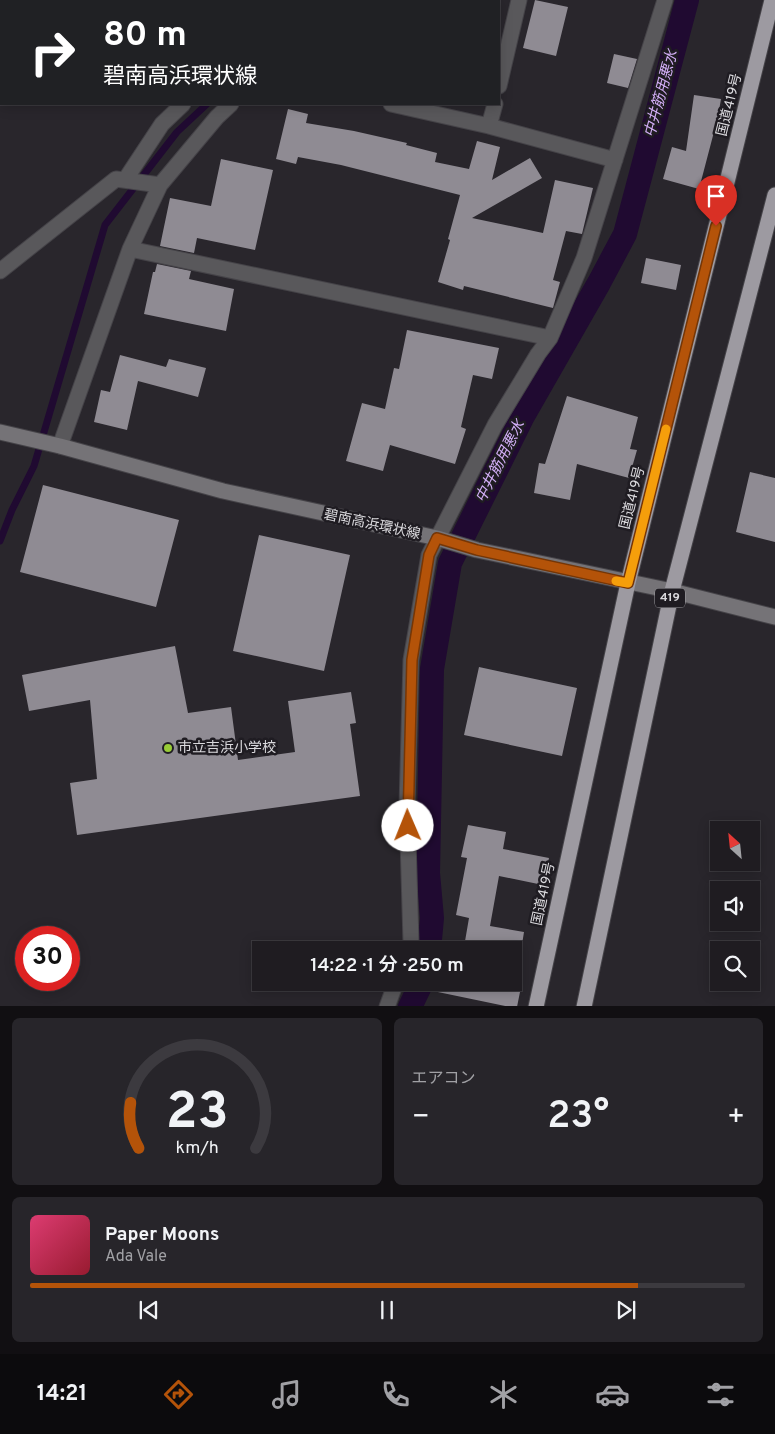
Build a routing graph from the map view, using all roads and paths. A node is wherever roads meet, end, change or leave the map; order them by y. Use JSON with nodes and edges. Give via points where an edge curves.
{"nodes":[{"id":1,"x":519,"y":0,"type":"edge"},
{"id":2,"x":665,"y":0,"type":"edge"},
{"id":3,"x":772,"y":0,"type":"edge"},
{"id":4,"x":500,"y":82,"type":"edge"},
{"id":5,"x":182,"y":105,"type":"edge"},
{"id":6,"x":230,"y":105,"type":"edge"},
{"id":7,"x":395,"y":105,"type":"edge"},
{"id":8,"x":494,"y":105,"type":"edge"},
{"id":9,"x":489,"y":126,"type":"junction"},
{"id":10,"x":615,"y":160,"type":"junction"},
{"id":11,"x":126,"y":181,"type":"junction"},
{"id":12,"x":158,"y":184,"type":"junction"},
{"id":13,"x":775,"y":195,"type":"edge"},
{"id":14,"x":130,"y":250,"type":"junction"},
{"id":15,"x":0,"y":270,"type":"edge"},
{"id":16,"x":550,"y":338,"type":"junction"},
{"id":17,"x":0,"y":432,"type":"edge"},
{"id":18,"x":58,"y":446,"type":"junction"},
{"id":19,"x":437,"y":538,"type":"junction"},
{"id":20,"x":628,"y":583,"type":"junction"},
{"id":21,"x":672,"y":591,"type":"junction"},
{"id":22,"x":775,"y":617,"type":"edge"},
{"id":23,"x":411,"y":941,"type":"edge"},
{"id":24,"x":393,"y":991,"type":"edge"},
{"id":25,"x":387,"y":1006,"type":"edge"},
{"id":26,"x":536,"y":1006,"type":"edge"},
{"id":27,"x":584,"y":1006,"type":"edge"}],
"edges":[{"from":1,"to":4,"type":"street"},
{"from":2,"to":10,"type":"street"},
{"from":3,"to":20,"type":"highway","name":"国道419号"},
{"from":5,"to":11,"type":"street","via":[[162,124]]},
{"from":6,"to":12,"type":"street"},
{"from":7,"to":9,"type":"street"},
{"from":8,"to":9,"type":"street"},
{"from":9,"to":10,"type":"street"},
{"from":10,"to":16,"type":"street","via":[[584,258]]},
{"from":11,"to":12,"type":"street"},
{"from":11,"to":15,"type":"street","via":[[116,179]]},
{"from":12,"to":14,"type":"street"},
{"from":13,"to":21,"type":"highway","number":"419"},
{"from":14,"to":16,"type":"street"},
{"from":14,"to":18,"type":"street"},
{"from":16,"to":19,"type":"street","via":[[495,424]]},
{"from":17,"to":18,"type":"main road","name":"碧南高浜環状線"},
{"from":18,"to":19,"type":"main road","name":"碧南高浜環状線","via":[[223,492]]},
{"from":19,"to":20,"type":"main road","name":"碧南高浜環状線","via":[[477,550]]},
{"from":19,"to":23,"type":"street","via":[[429,555],[412,660],[407,806]]},
{"from":20,"to":21,"type":"main road","name":"碧南高浜環状線"},
{"from":20,"to":26,"type":"highway","name":"国道419号"},
{"from":21,"to":22,"type":"main road","name":"碧南高浜環状線"},
{"from":21,"to":27,"type":"highway","number":"419"},
{"from":24,"to":25,"type":"street"}]}
